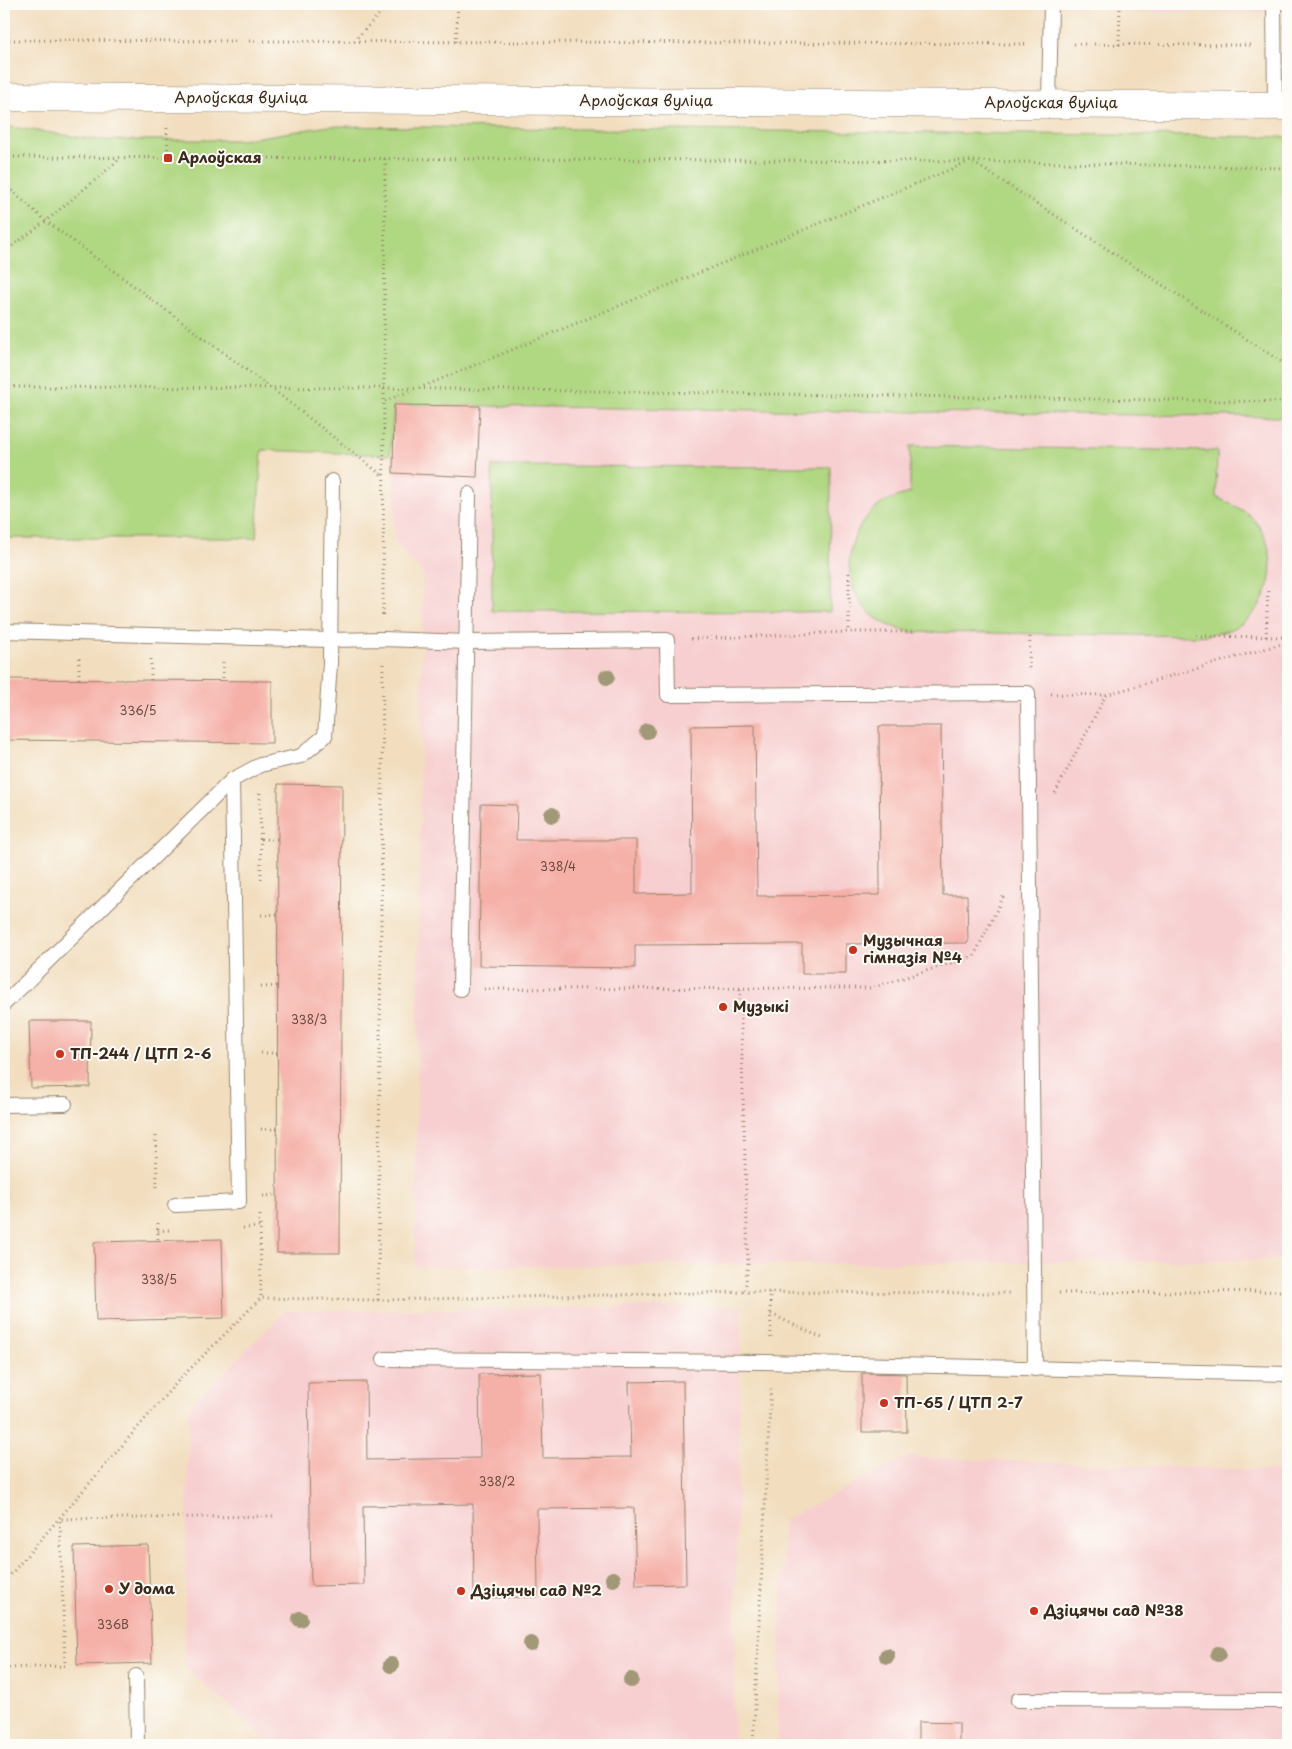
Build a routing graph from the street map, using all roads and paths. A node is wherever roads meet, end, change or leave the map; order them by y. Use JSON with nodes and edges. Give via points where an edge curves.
{"nodes":[{"id":1,"x":389,"y":4,"type":"edge"},
{"id":2,"x":458,"y":4,"type":"edge"},
{"id":3,"x":1051,"y":4,"type":"edge"},
{"id":4,"x":1120,"y":4,"type":"edge"},
{"id":5,"x":1274,"y":4,"type":"edge"},
{"id":6,"x":4,"y":40,"type":"edge"},
{"id":7,"x":354,"y":42,"type":"junction"},
{"id":8,"x":456,"y":42,"type":"junction"},
{"id":9,"x":1050,"y":44,"type":"junction"},
{"id":10,"x":1119,"y":45,"type":"junction"},
{"id":11,"x":1274,"y":46,"type":"junction"},
{"id":12,"x":4,"y":97,"type":"edge"},
{"id":13,"x":1049,"y":103,"type":"junction"},
{"id":14,"x":1282,"y":105,"type":"edge"},
{"id":15,"x":4,"y":157,"type":"edge"},
{"id":16,"x":120,"y":158,"type":"junction"},
{"id":17,"x":385,"y":158,"type":"junction"},
{"id":18,"x":971,"y":161,"type":"junction"},
{"id":19,"x":1288,"y":168,"type":"edge"},
{"id":20,"x":4,"y":184,"type":"edge"},
{"id":21,"x":46,"y":222,"type":"junction"},
{"id":22,"x":4,"y":252,"type":"edge"},
{"id":23,"x":1288,"y":366,"type":"edge"},
{"id":24,"x":4,"y":387,"type":"edge"},
{"id":25,"x":271,"y":388,"type":"junction"},
{"id":26,"x":386,"y":388,"type":"junction"},
{"id":27,"x":416,"y":389,"type":"junction"},
{"id":28,"x":385,"y":401,"type":"junction"},
{"id":29,"x":1288,"y":402,"type":"edge"},
{"id":30,"x":384,"y":477,"type":"junction"},
{"id":31,"x":332,"y":481,"type":"dead end"},
{"id":32,"x":469,"y":494,"type":"dead end"},
{"id":33,"x":849,"y":573,"type":"dead end"},
{"id":34,"x":1268,"y":588,"type":"dead end"},
{"id":35,"x":4,"y":631,"type":"edge"},
{"id":36,"x":849,"y":632,"type":"junction"},
{"id":37,"x":913,"y":632,"type":"dead end"},
{"id":38,"x":1030,"y":634,"type":"dead end"},
{"id":39,"x":1196,"y":636,"type":"dead end"},
{"id":40,"x":1266,"y":637,"type":"junction"},
{"id":41,"x":1288,"y":637,"type":"edge"},
{"id":42,"x":383,"y":639,"type":"junction"},
{"id":43,"x":330,"y":640,"type":"junction"},
{"id":44,"x":668,"y":640,"type":"junction"},
{"id":45,"x":468,"y":642,"type":"junction"},
{"id":46,"x":1288,"y":642,"type":"edge"},
{"id":47,"x":8,"y":655,"type":"dead end"},
{"id":48,"x":79,"y":656,"type":"dead end"},
{"id":49,"x":151,"y":658,"type":"dead end"},
{"id":50,"x":223,"y":659,"type":"dead end"},
{"id":51,"x":8,"y":679,"type":"dead end"},
{"id":52,"x":79,"y":680,"type":"dead end"},
{"id":53,"x":151,"y":680,"type":"dead end"},
{"id":54,"x":223,"y":681,"type":"dead end"},
{"id":55,"x":1028,"y":694,"type":"junction"},
{"id":56,"x":1106,"y":695,"type":"junction"},
{"id":57,"x":232,"y":780,"type":"junction"},
{"id":58,"x":1053,"y":798,"type":"dead end"},
{"id":59,"x":261,"y":839,"type":"dead end"},
{"id":60,"x":278,"y":839,"type":"dead end"},
{"id":61,"x":1004,"y":894,"type":"dead end"},
{"id":62,"x":278,"y":914,"type":"dead end"},
{"id":63,"x":261,"y":915,"type":"dead end"},
{"id":64,"x":261,"y":986,"type":"dead end"},
{"id":65,"x":278,"y":986,"type":"dead end"},
{"id":66,"x":460,"y":989,"type":"joint"},
{"id":67,"x":740,"y":989,"type":"junction"},
{"id":68,"x":4,"y":1004,"type":"edge"},
{"id":69,"x":260,"y":1053,"type":"dead end"},
{"id":70,"x":278,"y":1054,"type":"dead end"},
{"id":71,"x":65,"y":1104,"type":"dead end"},
{"id":72,"x":4,"y":1105,"type":"edge"},
{"id":73,"x":278,"y":1128,"type":"dead end"},
{"id":74,"x":261,"y":1129,"type":"dead end"},
{"id":75,"x":277,"y":1195,"type":"dead end"},
{"id":76,"x":260,"y":1196,"type":"dead end"},
{"id":77,"x":175,"y":1205,"type":"dead end"},
{"id":78,"x":746,"y":1292,"type":"dead end"},
{"id":79,"x":770,"y":1292,"type":"dead end"},
{"id":80,"x":1288,"y":1292,"type":"edge"},
{"id":81,"x":1035,"y":1293,"type":"junction"},
{"id":82,"x":378,"y":1300,"type":"dead end"},
{"id":83,"x":384,"y":1359,"type":"dead end"},
{"id":84,"x":772,"y":1362,"type":"junction"},
{"id":85,"x":1035,"y":1369,"type":"junction"},
{"id":86,"x":1288,"y":1374,"type":"edge"},
{"id":87,"x":274,"y":1516,"type":"dead end"},
{"id":88,"x":4,"y":1668,"type":"edge"},
{"id":89,"x":136,"y":1676,"type":"dead end"},
{"id":90,"x":1018,"y":1700,"type":"dead end"},
{"id":91,"x":1288,"y":1701,"type":"edge"},
{"id":92,"x":137,"y":1745,"type":"edge"},
{"id":93,"x":753,"y":1745,"type":"edge"}],
"edges":[{"from":1,"to":7,"type":"path"},
{"from":2,"to":8,"type":"path"},
{"from":3,"to":9,"type":"lane"},
{"from":4,"to":10,"type":"path"},
{"from":5,"to":11,"type":"lane"},
{"from":6,"to":7,"type":"path"},
{"from":7,"to":8,"type":"path"},
{"from":8,"to":9,"type":"path"},
{"from":9,"to":10,"type":"path"},
{"from":9,"to":13,"type":"lane"},
{"from":10,"to":11,"type":"path"},
{"from":11,"to":14,"type":"lane"},
{"from":12,"to":13,"type":"street","name":"Арлоўская вуліца"},
{"from":13,"to":14,"type":"street","name":"Арлоўская вуліца"},
{"from":15,"to":16,"type":"path"},
{"from":16,"to":17,"type":"path"},
{"from":16,"to":21,"type":"path"},
{"from":17,"to":18,"type":"path"},
{"from":17,"to":26,"type":"path"},
{"from":18,"to":19,"type":"path"},
{"from":18,"to":23,"type":"path"},
{"from":18,"to":27,"type":"path"},
{"from":20,"to":21,"type":"path"},
{"from":21,"to":22,"type":"path"},
{"from":21,"to":25,"type":"path"},
{"from":24,"to":25,"type":"path"},
{"from":25,"to":26,"type":"path"},
{"from":25,"to":30,"type":"path"},
{"from":26,"to":27,"type":"path"},
{"from":26,"to":28,"type":"path"},
{"from":27,"to":28,"type":"path"},
{"from":27,"to":29,"type":"path"},
{"from":28,"to":30,"type":"path"},
{"from":30,"to":42,"type":"path"},
{"from":31,"to":43,"type":"lane"},
{"from":32,"to":45,"type":"lane"},
{"from":33,"to":36,"type":"path"},
{"from":34,"to":40,"type":"path"},
{"from":35,"to":43,"type":"lane"},
{"from":36,"to":37,"type":"path"},
{"from":36,"to":44,"type":"path"},
{"from":38,"to":55,"type":"path"},
{"from":39,"to":40,"type":"path"},
{"from":40,"to":41,"type":"path"},
{"from":42,"to":43,"type":"lane"},
{"from":42,"to":45,"type":"lane"},
{"from":42,"to":82,"type":"path"},
{"from":43,"to":57,"type":"lane","via":[[325,736],[301,756],[260,765]]},
{"from":44,"to":45,"type":"lane"},
{"from":44,"to":55,"type":"lane","via":[[668,695]]},
{"from":45,"to":66,"type":"lane"},
{"from":46,"to":56,"type":"path"},
{"from":47,"to":51,"type":"path"},
{"from":48,"to":52,"type":"path"},
{"from":49,"to":53,"type":"path"},
{"from":50,"to":54,"type":"path"},
{"from":55,"to":56,"type":"path"},
{"from":55,"to":81,"type":"lane"},
{"from":56,"to":58,"type":"path"},
{"from":57,"to":68,"type":"lane"},
{"from":57,"to":77,"type":"lane","via":[[239,1202]]},
{"from":59,"to":60,"type":"path"},
{"from":61,"to":67,"type":"path","via":[[974,956],[871,988]]},
{"from":62,"to":63,"type":"path"},
{"from":64,"to":65,"type":"path"},
{"from":66,"to":67,"type":"path"},
{"from":67,"to":78,"type":"path","via":[[748,1263]]},
{"from":69,"to":70,"type":"path"},
{"from":71,"to":72,"type":"lane"},
{"from":73,"to":74,"type":"path"},
{"from":75,"to":76,"type":"path"},
{"from":79,"to":84,"type":"path"},
{"from":80,"to":81,"type":"path"},
{"from":81,"to":85,"type":"lane"},
{"from":83,"to":84,"type":"lane"},
{"from":84,"to":85,"type":"lane"},
{"from":84,"to":93,"type":"path"},
{"from":85,"to":86,"type":"lane"},
{"from":87,"to":88,"type":"path","via":[[60,1519],[65,1666]]},
{"from":89,"to":92,"type":"lane"},
{"from":90,"to":91,"type":"lane"}]}
